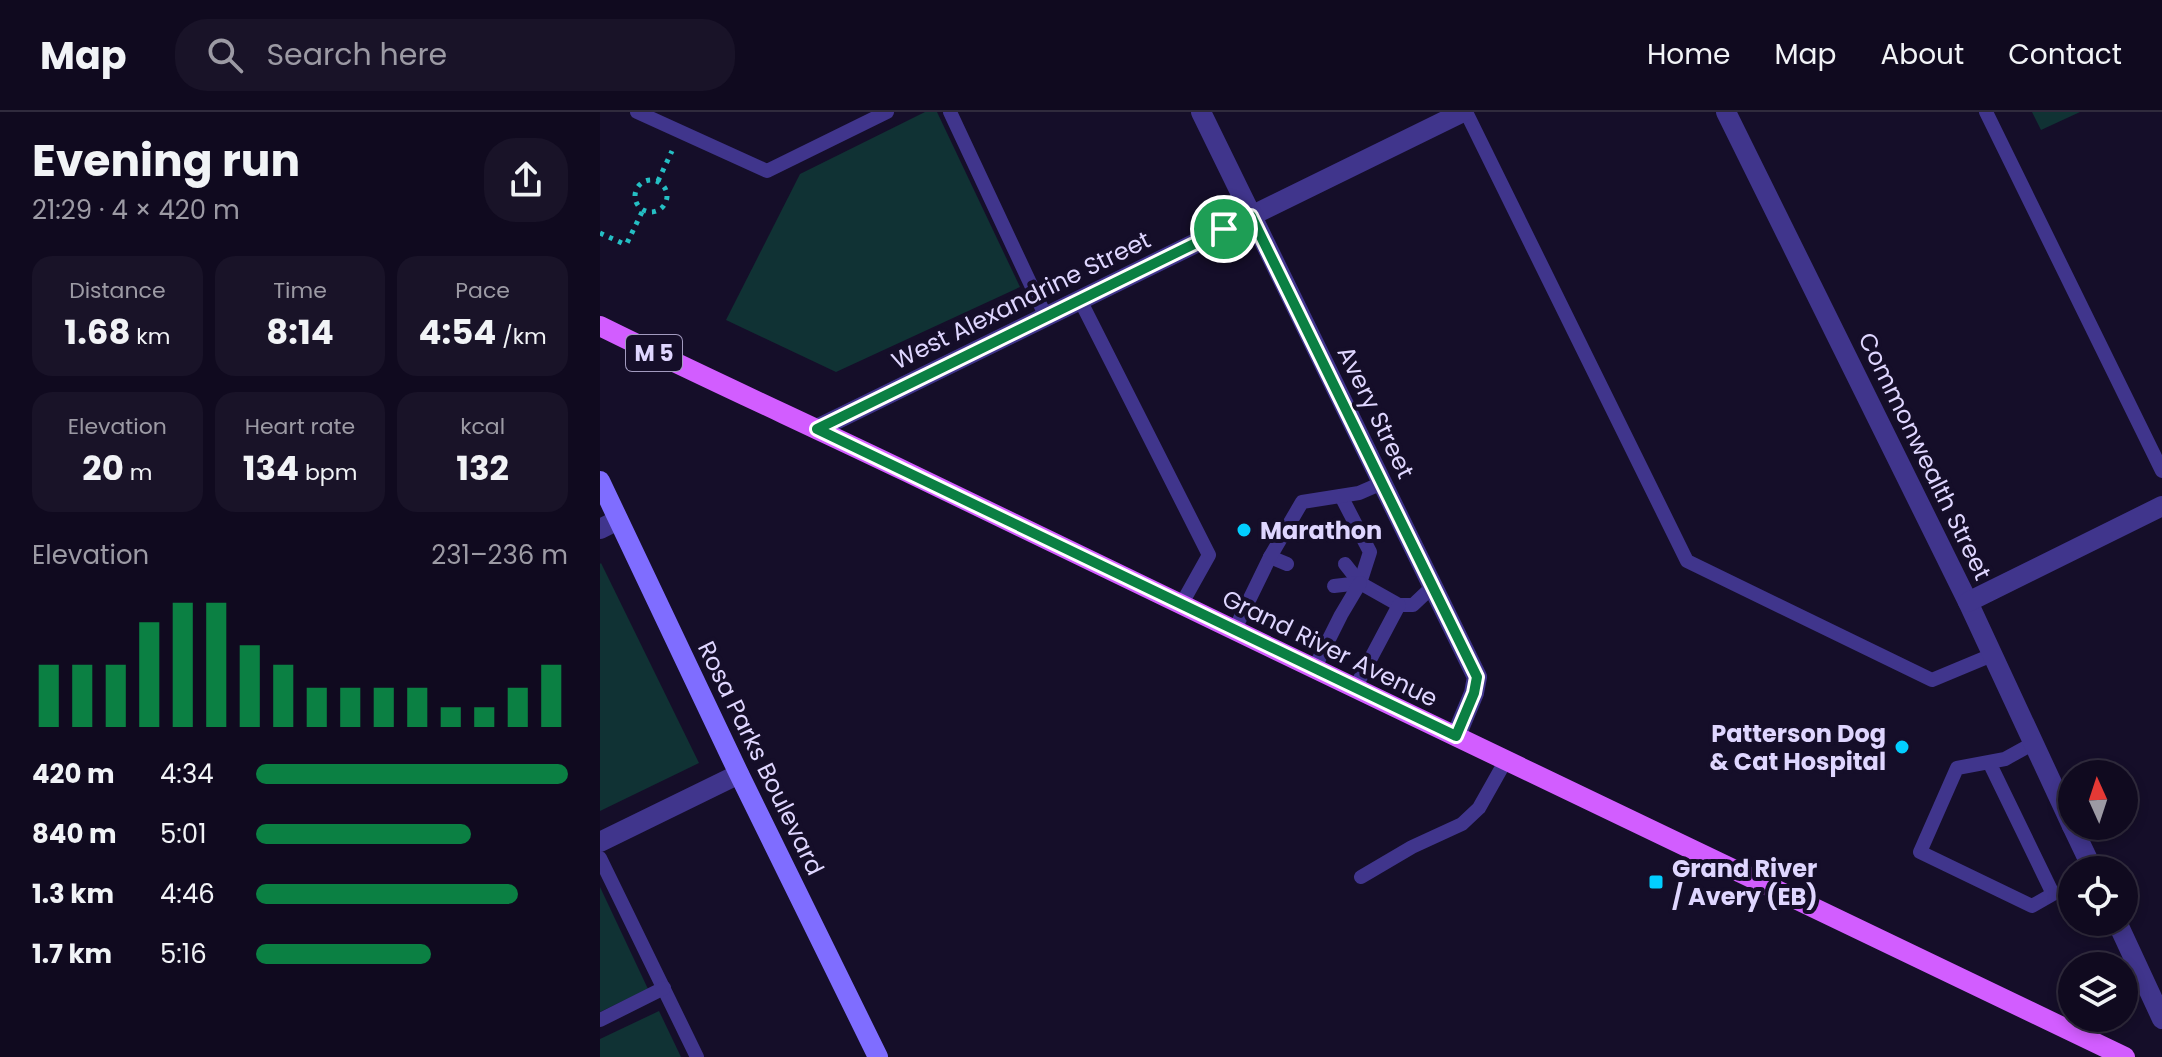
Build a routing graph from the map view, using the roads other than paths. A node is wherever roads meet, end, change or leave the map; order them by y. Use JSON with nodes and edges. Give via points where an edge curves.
{"nodes":[{"id":1,"x":637,"y":112,"type":"edge"},
{"id":2,"x":887,"y":112,"type":"edge"},
{"id":3,"x":950,"y":112,"type":"edge"},
{"id":4,"x":1201,"y":112,"type":"edge"},
{"id":5,"x":1464,"y":112,"type":"edge"},
{"id":6,"x":1726,"y":112,"type":"edge"},
{"id":7,"x":1986,"y":112,"type":"edge"},
{"id":8,"x":1251,"y":216,"type":"junction"},
{"id":9,"x":1080,"y":300,"type":"junction"},
{"id":10,"x":1046,"y":317,"type":"junction"},
{"id":11,"x":600,"y":326,"type":"edge"},
{"id":12,"x":817,"y":429,"type":"junction"},
{"id":13,"x":2162,"y":471,"type":"edge"},
{"id":14,"x":600,"y":481,"type":"edge"},
{"id":15,"x":1382,"y":483,"type":"junction"},
{"id":16,"x":1341,"y":496,"type":"junction"},
{"id":17,"x":2162,"y":506,"type":"edge"},
{"id":18,"x":609,"y":524,"type":"edge"},
{"id":19,"x":1270,"y":557,"type":"junction"},
{"id":20,"x":1287,"y":564,"type":"dead end"},
{"id":21,"x":1345,"y":564,"type":"dead end"},
{"id":22,"x":1360,"y":583,"type":"junction"},
{"id":23,"x":1334,"y":586,"type":"dead end"},
{"id":24,"x":1432,"y":587,"type":"junction"},
{"id":25,"x":1968,"y":602,"type":"junction"},
{"id":26,"x":1181,"y":605,"type":"junction"},
{"id":27,"x":1399,"y":605,"type":"junction"},
{"id":28,"x":1234,"y":631,"type":"junction"},
{"id":29,"x":1992,"y":655,"type":"junction"},
{"id":30,"x":1314,"y":669,"type":"junction"},
{"id":31,"x":1355,"y":688,"type":"junction"},
{"id":32,"x":1456,"y":736,"type":"junction"},
{"id":33,"x":2034,"y":743,"type":"junction"},
{"id":34,"x":1506,"y":760,"type":"junction"},
{"id":35,"x":1989,"y":762,"type":"junction"},
{"id":36,"x":739,"y":774,"type":"junction"},
{"id":37,"x":2058,"y":795,"type":"edge"},
{"id":38,"x":600,"y":842,"type":"edge"},
{"id":39,"x":600,"y":858,"type":"edge"},
{"id":40,"x":1361,"y":877,"type":"dead end"},
{"id":41,"x":2123,"y":936,"type":"edge"},
{"id":42,"x":664,"y":988,"type":"junction"},
{"id":43,"x":2162,"y":1019,"type":"edge"},
{"id":44,"x":600,"y":1020,"type":"edge"},
{"id":45,"x":697,"y":1057,"type":"edge"},
{"id":46,"x":878,"y":1057,"type":"edge"},
{"id":47,"x":2125,"y":1057,"type":"edge"}],
"edges":[{"from":1,"to":2,"type":"lane","via":[[767,171]]},
{"from":3,"to":10,"type":"lane"},
{"from":4,"to":8,"type":"street","name":"Avery Street"},
{"from":5,"to":8,"type":"street","name":"West Alexandrine Street"},
{"from":5,"to":29,"type":"lane","via":[[1687,561],[1932,680]]},
{"from":6,"to":25,"type":"street","name":"Commonwealth Street"},
{"from":7,"to":13,"type":"lane"},
{"from":8,"to":9,"type":"street","name":"West Alexandrine Street"},
{"from":8,"to":15,"type":"street","name":"Avery Street"},
{"from":9,"to":10,"type":"street","name":"West Alexandrine Street"},
{"from":9,"to":26,"type":"lane","via":[[1209,555]]},
{"from":10,"to":12,"type":"street","name":"West Alexandrine Street"},
{"from":11,"to":12,"type":"main road","name":"Grand River Avenue","number":"M 5"},
{"from":12,"to":26,"type":"main road","name":"Grand River Avenue","number":"M 5"},
{"from":14,"to":18,"type":"street","name":"Rosa Parks Boulevard"},
{"from":15,"to":16,"type":"lane"},
{"from":15,"to":24,"type":"street","name":"Avery Street"},
{"from":16,"to":19,"type":"lane","via":[[1302,502],[1291,536]]},
{"from":16,"to":22,"type":"lane","via":[[1370,552]]},
{"from":17,"to":25,"type":"street"},
{"from":18,"to":36,"type":"street","name":"Rosa Parks Boulevard"},
{"from":19,"to":20,"type":"lane"},
{"from":19,"to":28,"type":"lane"},
{"from":21,"to":22,"type":"lane"},
{"from":22,"to":23,"type":"lane"},
{"from":22,"to":27,"type":"lane"},
{"from":22,"to":30,"type":"lane"},
{"from":24,"to":27,"type":"lane","via":[[1413,605]]},
{"from":24,"to":32,"type":"street","name":"Avery Street","via":[[1477,677]]},
{"from":25,"to":29,"type":"street","name":"Commonwealth Street"},
{"from":26,"to":28,"type":"main road","name":"Grand River Avenue","number":"M 5"},
{"from":27,"to":31,"type":"lane"},
{"from":28,"to":30,"type":"main road","name":"Grand River Avenue","number":"M 5"},
{"from":29,"to":33,"type":"street","name":"Commonwealth Street"},
{"from":30,"to":31,"type":"main road","name":"Grand River Avenue","number":"M 5"},
{"from":31,"to":32,"type":"main road","name":"Grand River Avenue","number":"M 5"},
{"from":32,"to":34,"type":"main road","name":"Grand River Avenue","number":"M 5"},
{"from":33,"to":35,"type":"lane"},
{"from":33,"to":37,"type":"street","name":"Commonwealth Street"},
{"from":34,"to":40,"type":"lane","via":[[1479,808],[1462,824]]},
{"from":34,"to":47,"type":"main road","name":"Grand River Avenue","number":"M 5"},
{"from":35,"to":35,"type":"lane","via":[[1957,768],[1920,852],[2032,906],[2053,894]]},
{"from":36,"to":38,"type":"street"},
{"from":36,"to":46,"type":"street","name":"Rosa Parks Boulevard"},
{"from":39,"to":42,"type":"lane"},
{"from":41,"to":43,"type":"street"},
{"from":42,"to":44,"type":"lane"},
{"from":42,"to":45,"type":"lane"}]}
